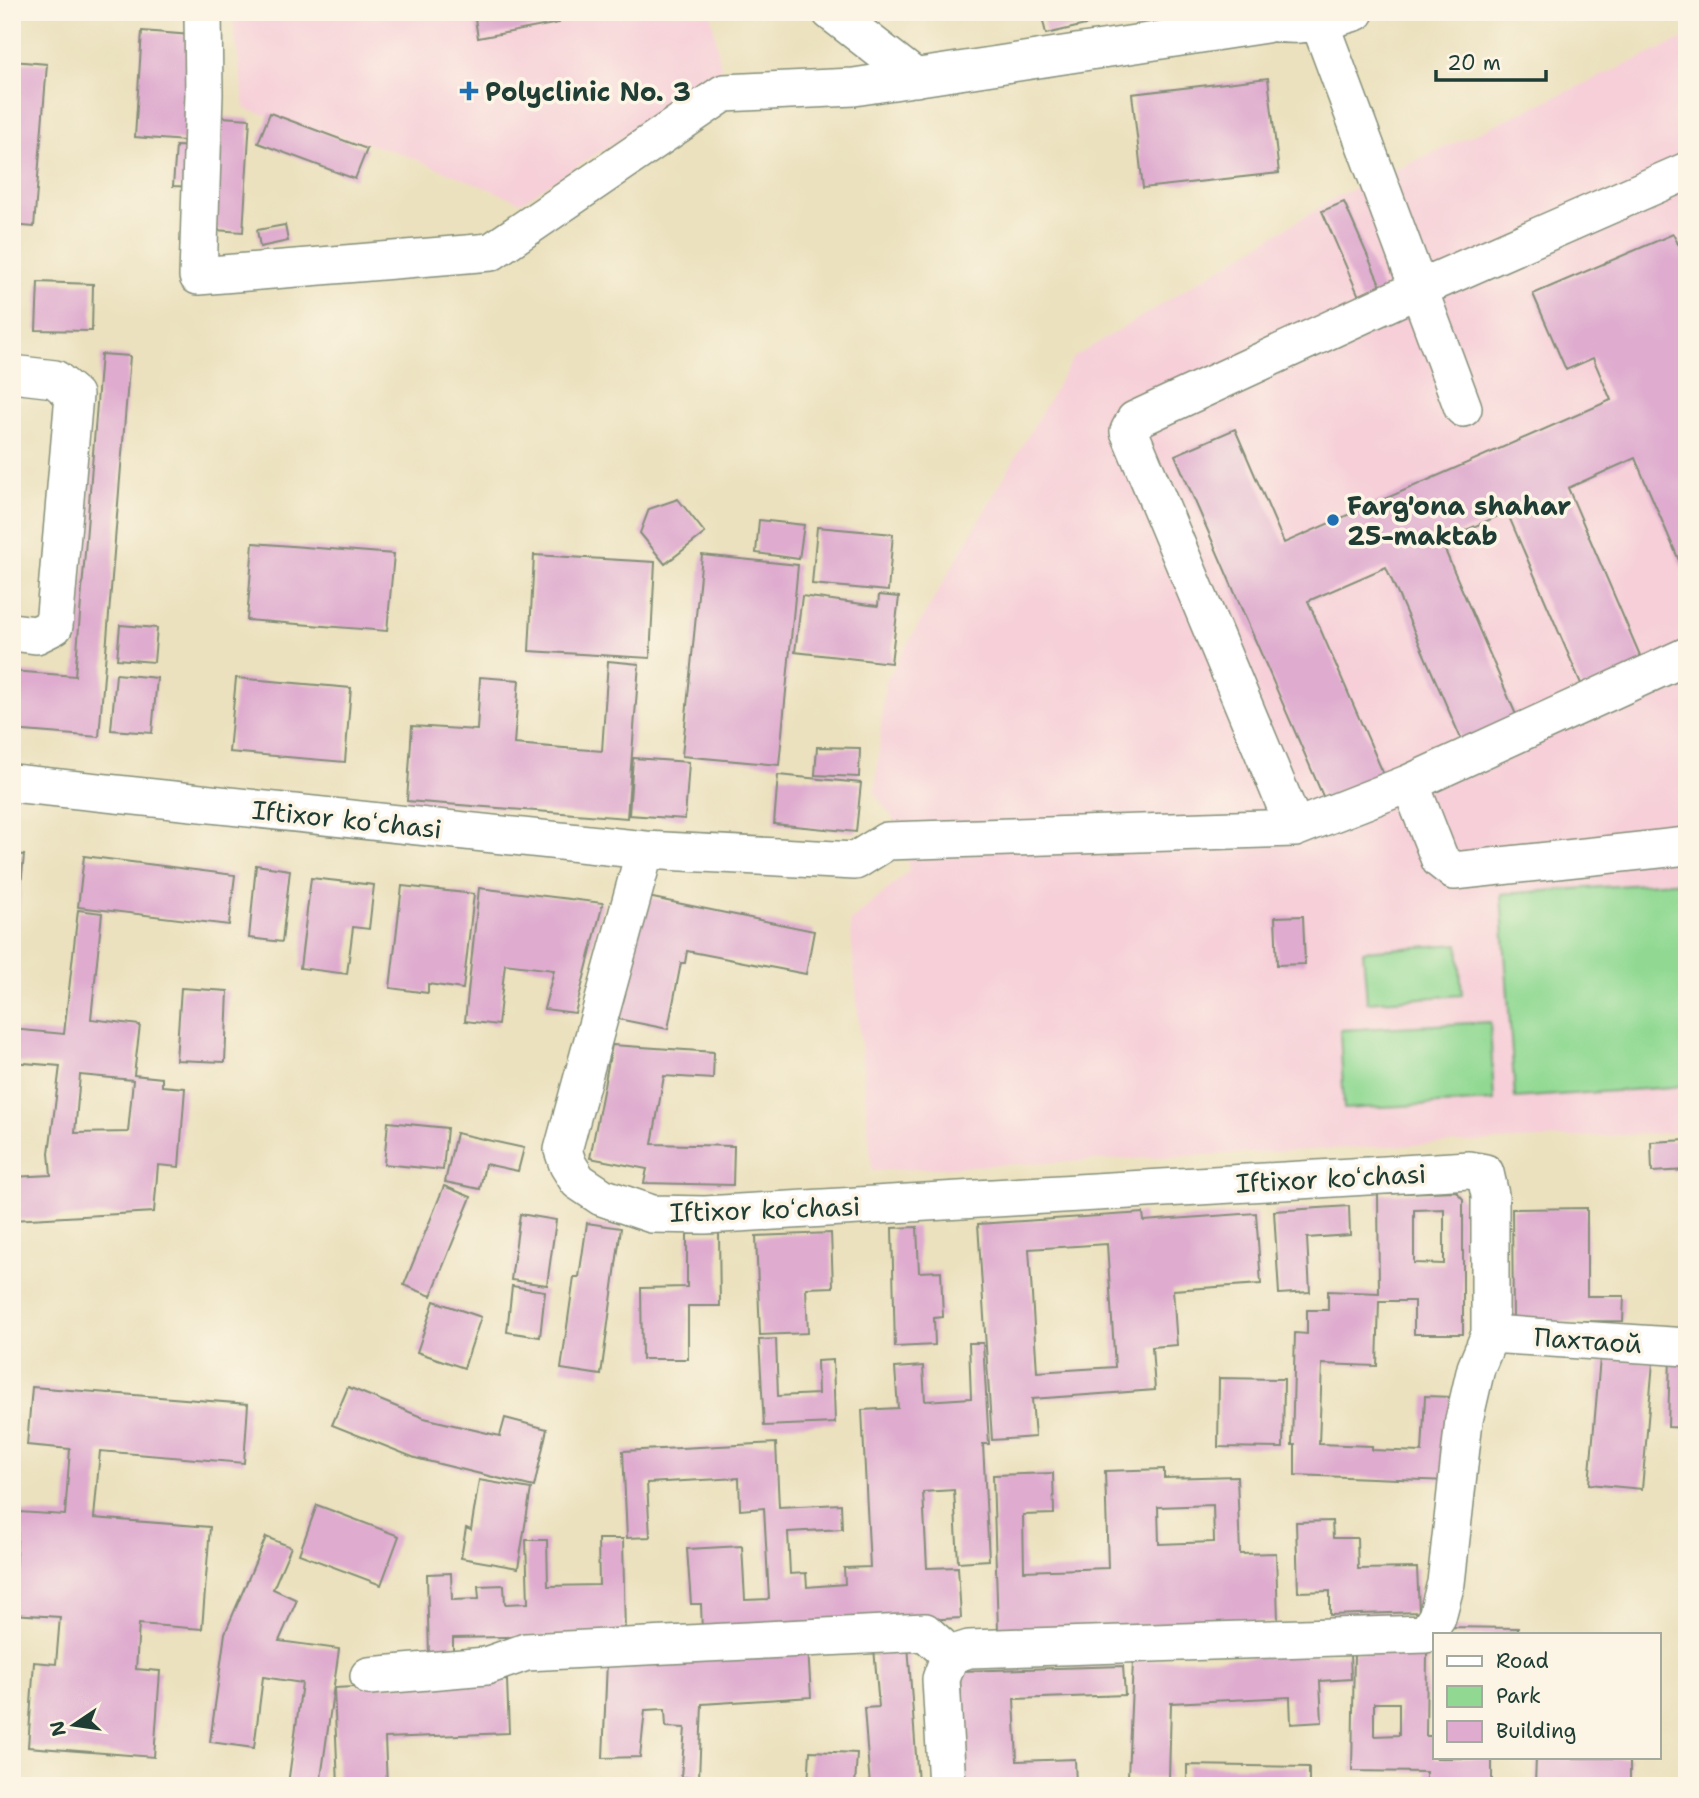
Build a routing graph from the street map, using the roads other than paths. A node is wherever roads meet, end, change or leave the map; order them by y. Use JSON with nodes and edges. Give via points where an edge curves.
{"nodes":[{"id":1,"x":203,"y":12,"type":"edge"},
{"id":2,"x":831,"y":12,"type":"edge"},
{"id":3,"x":1355,"y":12,"type":"edge"},
{"id":4,"x":1251,"y":18,"type":"edge"},
{"id":5,"x":1320,"y":24,"type":"junction"},
{"id":6,"x":916,"y":78,"type":"junction"},
{"id":7,"x":1687,"y":171,"type":"edge"},
{"id":8,"x":1418,"y":289,"type":"junction"},
{"id":9,"x":12,"y":374,"type":"edge"},
{"id":10,"x":1462,"y":408,"type":"dead end"},
{"id":11,"x":12,"y":632,"type":"edge"},
{"id":12,"x":1687,"y":656,"type":"edge"},
{"id":13,"x":12,"y":783,"type":"edge"},
{"id":14,"x":1410,"y":783,"type":"junction"},
{"id":15,"x":1295,"y":828,"type":"junction"},
{"id":16,"x":1687,"y":846,"type":"edge"},
{"id":17,"x":645,"y":850,"type":"junction"},
{"id":18,"x":1490,"y":1334,"type":"junction"},
{"id":19,"x":1687,"y":1347,"type":"edge"},
{"id":20,"x":950,"y":1655,"type":"junction"},
{"id":21,"x":369,"y":1676,"type":"dead end"},
{"id":22,"x":947,"y":1786,"type":"edge"}],
"edges":[{"from":1,"to":6,"type":"street","via":[[198,275],[491,252],[724,93],[854,87]]},
{"from":2,"to":6,"type":"street"},
{"from":3,"to":5,"type":"street"},
{"from":4,"to":5,"type":"street"},
{"from":4,"to":6,"type":"street"},
{"from":5,"to":8,"type":"street"},
{"from":7,"to":8,"type":"street"},
{"from":8,"to":10,"type":"street"},
{"from":8,"to":15,"type":"street","via":[[1135,420],[1129,431]]},
{"from":9,"to":11,"type":"street","via":[[55,379],[74,395],[54,626],[36,635]]},
{"from":12,"to":14,"type":"street"},
{"from":13,"to":17,"type":"street","name":"Iftixor koʻchasi"},
{"from":14,"to":15,"type":"street"},
{"from":14,"to":16,"type":"street","via":[[1440,860],[1454,871]]},
{"from":15,"to":17,"type":"street","via":[[887,841],[855,861]]},
{"from":17,"to":18,"type":"street","name":"Iftixor koʻchasi","via":[[562,1150],[578,1181],[602,1197],[652,1214],[705,1214],[1469,1170],[1485,1173],[1490,1195]]},
{"from":18,"to":19,"type":"street","name":"Пахтаой"},
{"from":18,"to":20,"type":"street","via":[[1476,1368],[1464,1420],[1446,1583],[1437,1617],[1426,1634],[969,1649]]},
{"from":20,"to":21,"type":"street","via":[[925,1632],[526,1652],[486,1666]]},
{"from":20,"to":22,"type":"street","via":[[942,1679]]}]}
